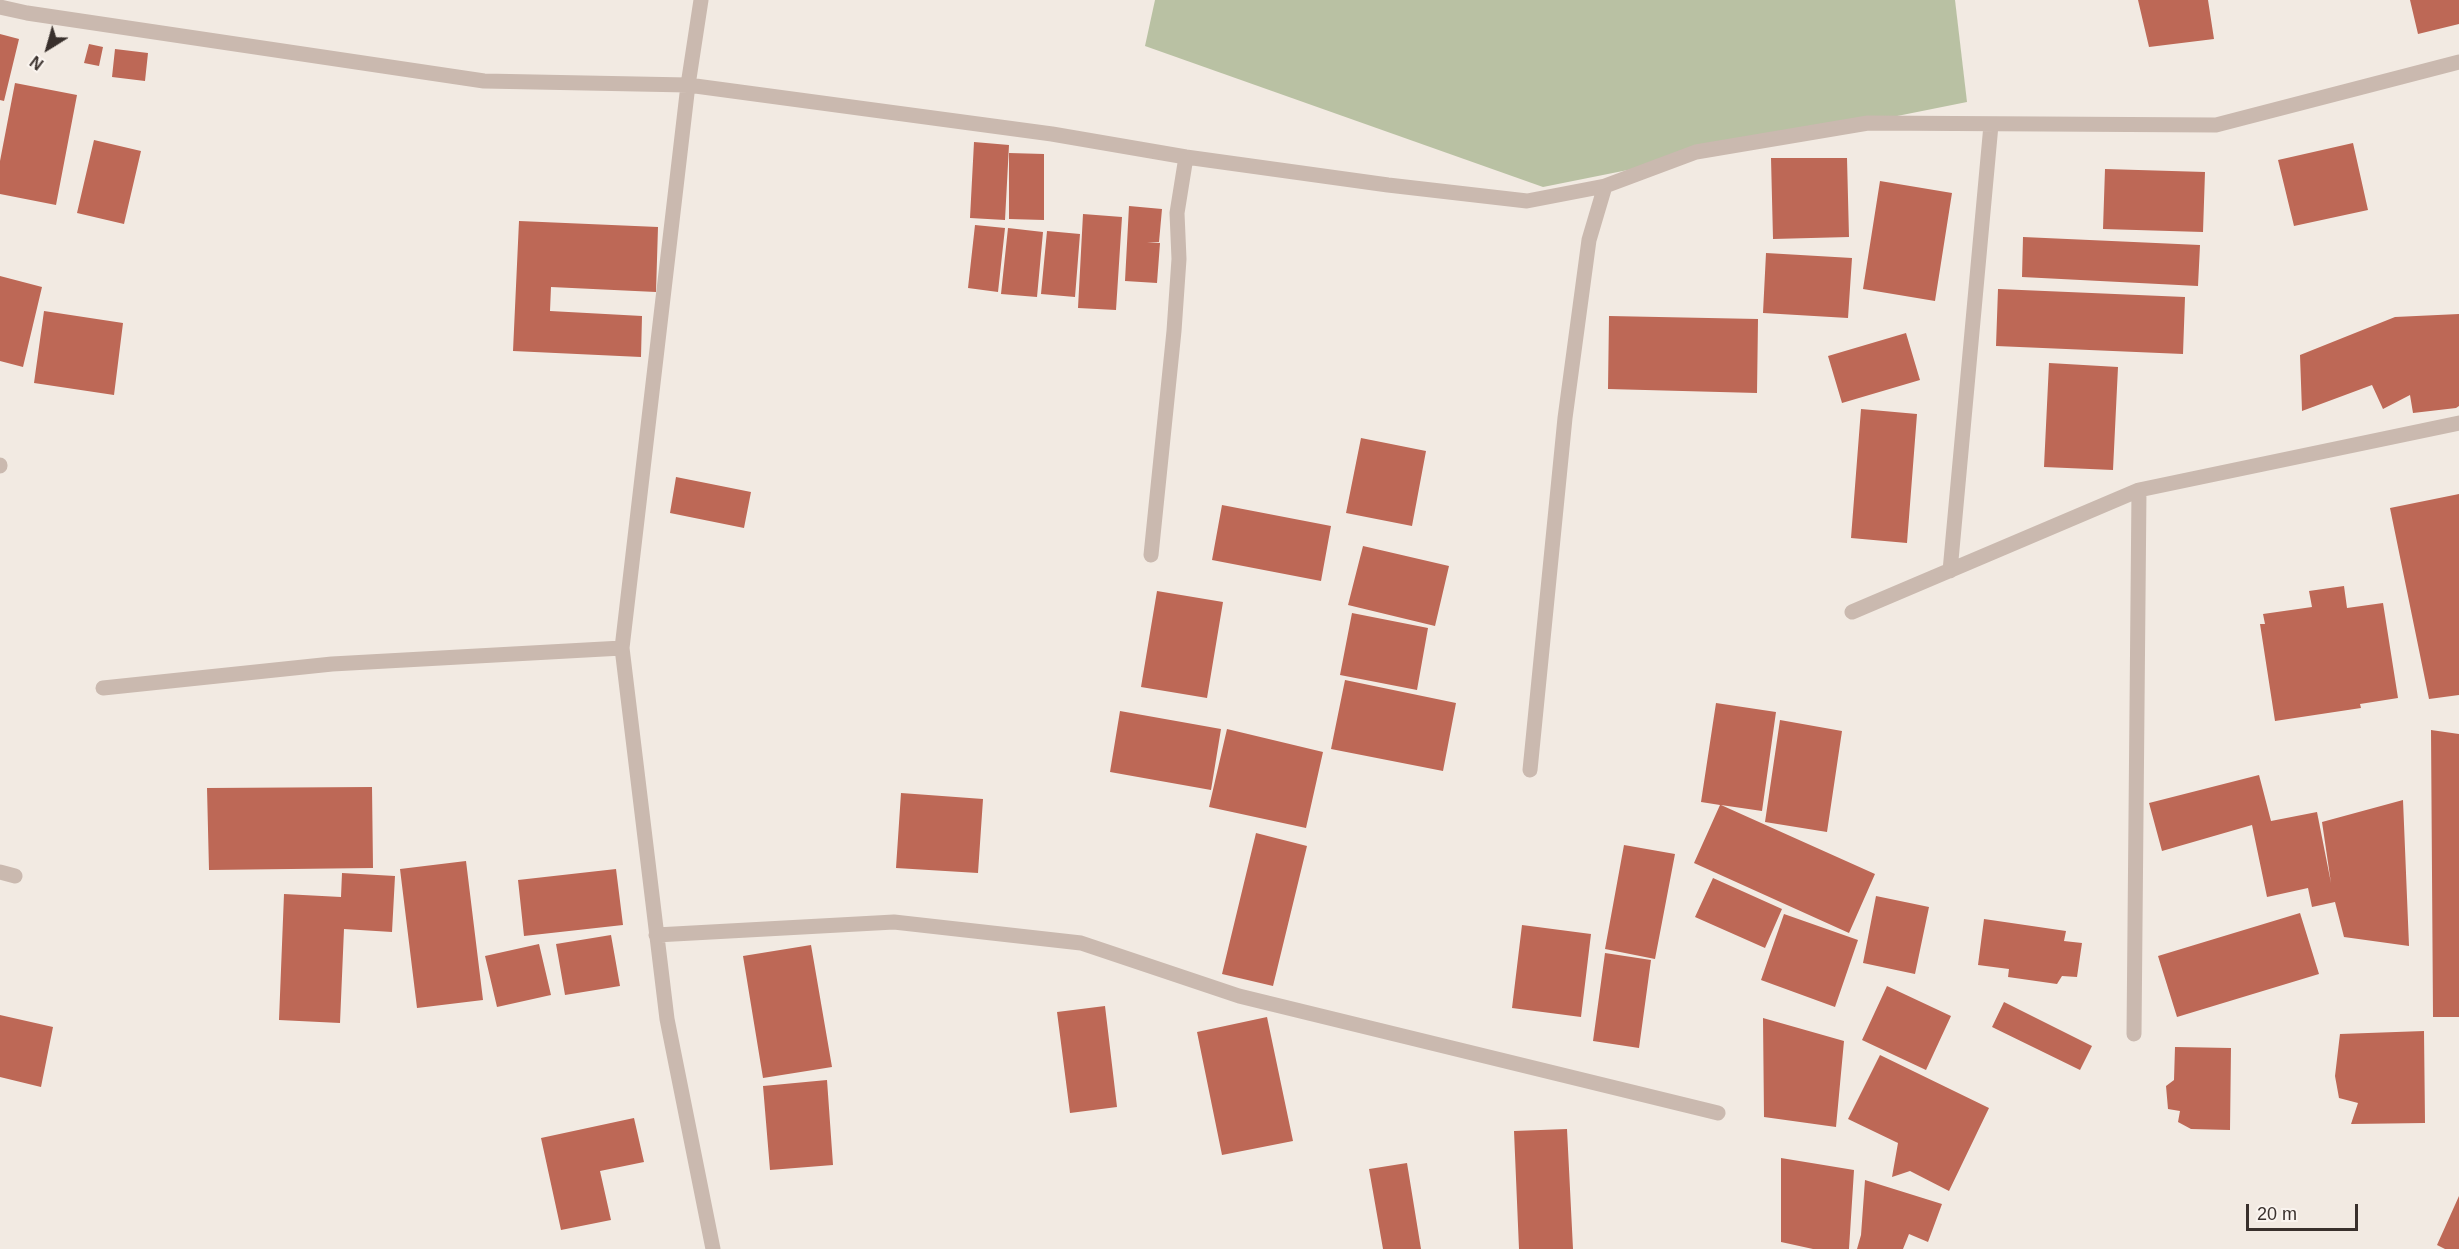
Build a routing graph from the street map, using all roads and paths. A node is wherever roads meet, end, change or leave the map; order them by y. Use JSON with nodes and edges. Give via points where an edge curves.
{"nodes":[{"id":1,"x":701,"y":0,"type":"edge"},
{"id":2,"x":0,"y":7,"type":"edge"},
{"id":3,"x":2459,"y":63,"type":"edge"},
{"id":4,"x":688,"y":85,"type":"junction"},
{"id":5,"x":1991,"y":125,"type":"junction"},
{"id":6,"x":1186,"y":157,"type":"junction"},
{"id":7,"x":1605,"y":186,"type":"junction"},
{"id":8,"x":2459,"y":423,"type":"edge"},
{"id":9,"x":2139,"y":490,"type":"junction"},
{"id":10,"x":1151,"y":555,"type":"dead end"},
{"id":11,"x":1950,"y":572,"type":"junction"},
{"id":12,"x":1852,"y":612,"type":"dead end"},
{"id":13,"x":622,"y":648,"type":"junction"},
{"id":14,"x":103,"y":688,"type":"dead end"},
{"id":15,"x":1530,"y":770,"type":"dead end"},
{"id":16,"x":0,"y":872,"type":"edge"},
{"id":17,"x":15,"y":876,"type":"dead end"},
{"id":18,"x":656,"y":935,"type":"junction"},
{"id":19,"x":2134,"y":1034,"type":"dead end"},
{"id":20,"x":1718,"y":1113,"type":"dead end"},
{"id":21,"x":713,"y":1249,"type":"edge"}],
"edges":[{"from":1,"to":4,"type":"street"},
{"from":2,"to":4,"type":"street","via":[[484,81]]},
{"from":3,"to":5,"type":"street","via":[[2216,125]]},
{"from":4,"to":6,"type":"street","via":[[1052,134]]},
{"from":4,"to":13,"type":"street"},
{"from":5,"to":7,"type":"street","via":[[1868,123],[1696,152]]},
{"from":5,"to":11,"type":"street"},
{"from":6,"to":7,"type":"street","via":[[1527,201]]},
{"from":6,"to":10,"type":"street","via":[[1177,213],[1179,259]]},
{"from":7,"to":15,"type":"street","via":[[1589,240],[1567,406]]},
{"from":8,"to":9,"type":"street"},
{"from":9,"to":11,"type":"street"},
{"from":9,"to":19,"type":"street"},
{"from":11,"to":12,"type":"street"},
{"from":13,"to":14,"type":"street","via":[[332,664]]},
{"from":13,"to":18,"type":"street"},
{"from":16,"to":17,"type":"street"},
{"from":18,"to":20,"type":"street","via":[[894,922],[1081,943],[1239,996]]},
{"from":18,"to":21,"type":"street","via":[[667,1019]]}]}
